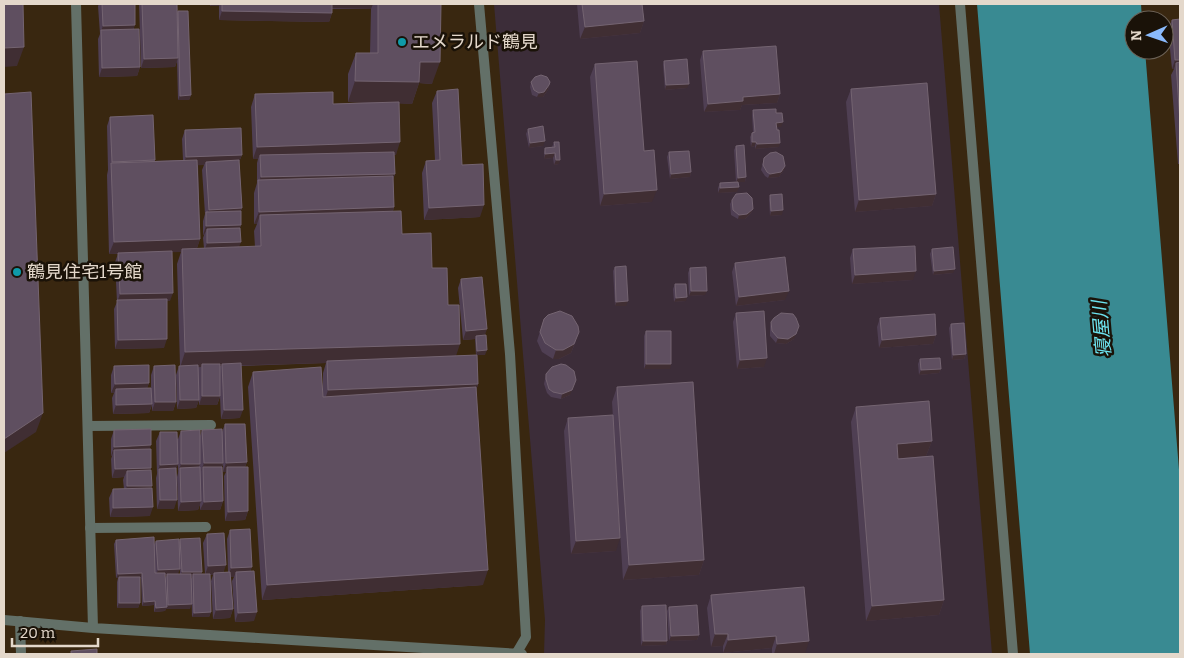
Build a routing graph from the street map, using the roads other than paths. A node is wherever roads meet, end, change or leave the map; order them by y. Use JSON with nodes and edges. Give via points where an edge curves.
{"nodes":[{"id":1,"x":76,"y":4,"type":"edge"},
{"id":2,"x":479,"y":4,"type":"edge"},
{"id":3,"x":960,"y":4,"type":"edge"},
{"id":4,"x":211,"y":425,"type":"dead end"},
{"id":5,"x":88,"y":426,"type":"junction"},
{"id":6,"x":206,"y":527,"type":"dead end"},
{"id":7,"x":90,"y":528,"type":"junction"},
{"id":8,"x":4,"y":620,"type":"edge"},
{"id":9,"x":20,"y":621,"type":"junction"},
{"id":10,"x":93,"y":628,"type":"junction"},
{"id":11,"x":21,"y":654,"type":"edge"},
{"id":12,"x":518,"y":654,"type":"edge"},
{"id":13,"x":1013,"y":654,"type":"edge"}],
"edges":[{"from":1,"to":5,"type":"street"},
{"from":2,"to":12,"type":"street","via":[[510,354],[526,628],[526,637]]},
{"from":3,"to":13,"type":"street"},
{"from":4,"to":5,"type":"street"},
{"from":5,"to":7,"type":"street"},
{"from":6,"to":7,"type":"street"},
{"from":7,"to":10,"type":"street"},
{"from":8,"to":9,"type":"street"},
{"from":9,"to":10,"type":"street"},
{"from":9,"to":11,"type":"street"},
{"from":10,"to":12,"type":"street"}]}
